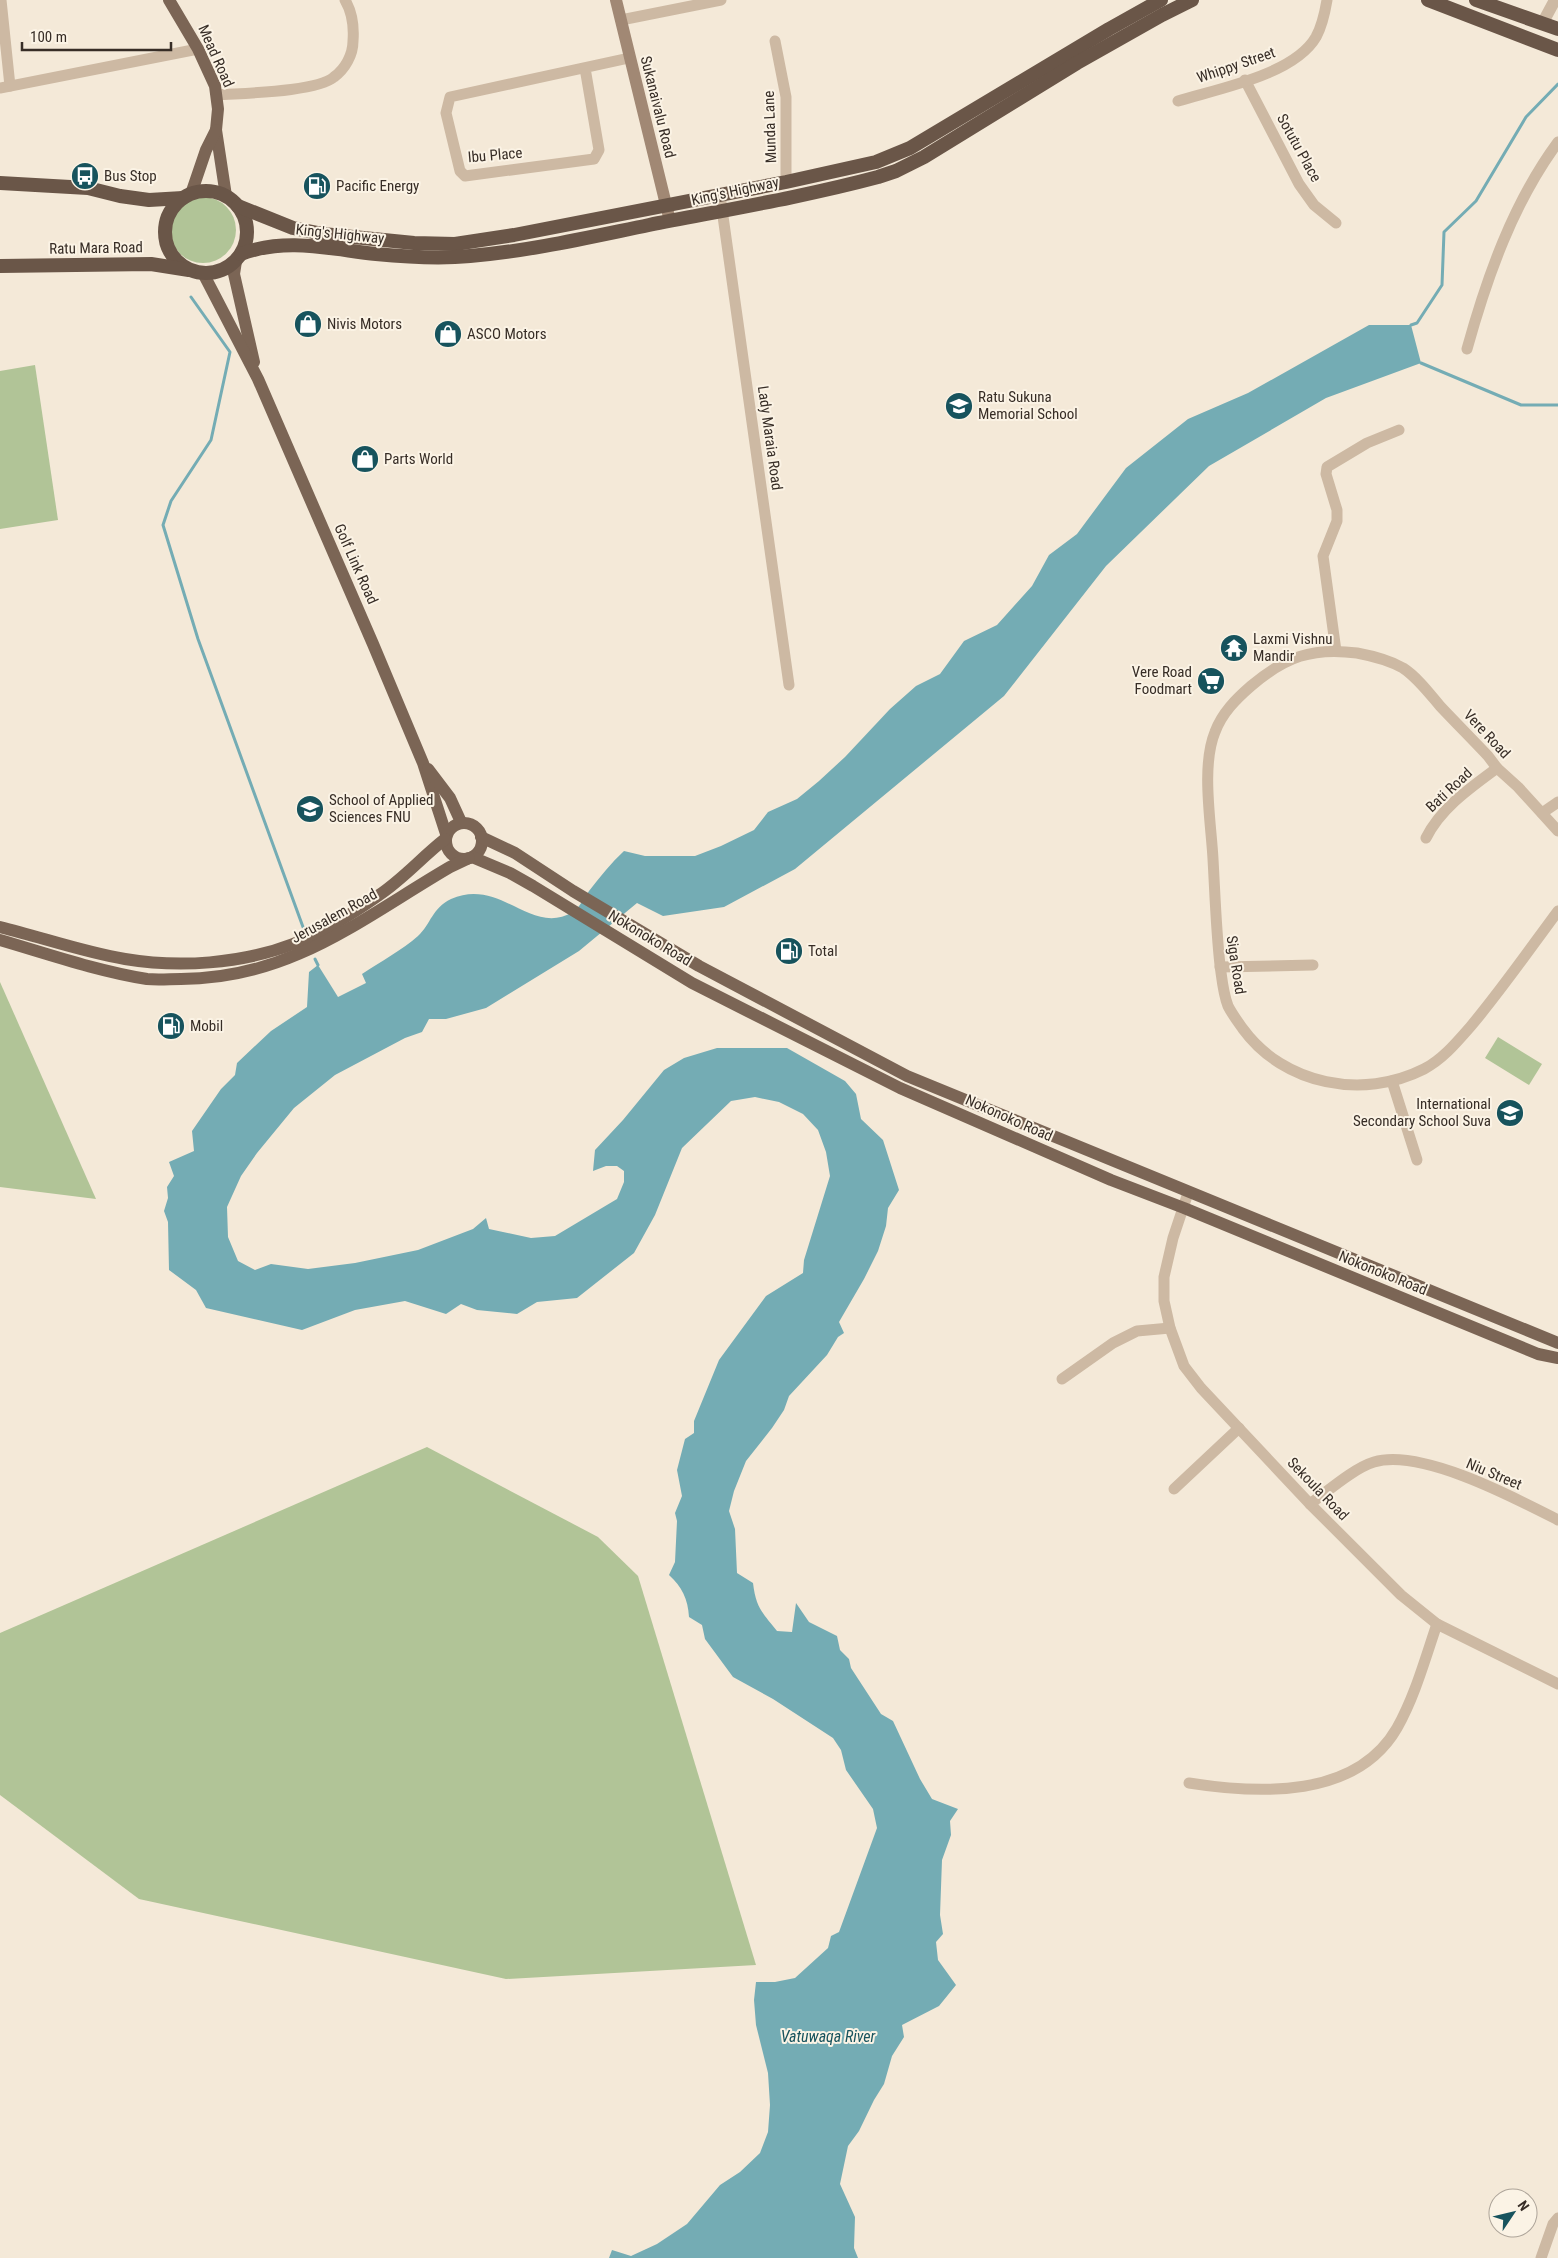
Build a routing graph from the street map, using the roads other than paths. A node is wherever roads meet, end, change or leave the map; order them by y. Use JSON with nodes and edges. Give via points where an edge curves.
{"nodes":[{"id":1,"x":1,"y":0,"type":"edge"},
{"id":2,"x":169,"y":0,"type":"edge"},
{"id":3,"x":345,"y":0,"type":"edge"},
{"id":4,"x":616,"y":0,"type":"edge"},
{"id":5,"x":722,"y":0,"type":"edge"},
{"id":6,"x":1161,"y":0,"type":"edge"},
{"id":7,"x":1192,"y":0,"type":"edge"},
{"id":8,"x":1327,"y":0,"type":"edge"},
{"id":9,"x":1428,"y":0,"type":"edge"},
{"id":10,"x":1476,"y":0,"type":"edge"},
{"id":11,"x":1554,"y":0,"type":"edge"},
{"id":12,"x":1448,"y":3,"type":"edge"},
{"id":13,"x":621,"y":20,"type":"junction"},
{"id":14,"x":1542,"y":24,"type":"junction"},
{"id":15,"x":1558,"y":29,"type":"edge"},
{"id":16,"x":775,"y":42,"type":"dead end"},
{"id":17,"x":198,"y":49,"type":"junction"},
{"id":18,"x":1554,"y":49,"type":"edge"},
{"id":19,"x":629,"y":58,"type":"junction"},
{"id":20,"x":585,"y":68,"type":"junction"},
{"id":21,"x":1245,"y":80,"type":"junction"},
{"id":22,"x":5,"y":87,"type":"edge"},
{"id":23,"x":217,"y":95,"type":"junction"},
{"id":24,"x":1178,"y":101,"type":"dead end"},
{"id":25,"x":216,"y":130,"type":"junction"},
{"id":26,"x":1558,"y":142,"type":"edge"},
{"id":27,"x":786,"y":182,"type":"junction"},
{"id":28,"x":0,"y":183,"type":"edge"},
{"id":29,"x":720,"y":195,"type":"junction"},
{"id":30,"x":187,"y":196,"type":"junction"},
{"id":31,"x":226,"y":196,"type":"junction"},
{"id":32,"x":238,"y":206,"type":"junction"},
{"id":33,"x":666,"y":206,"type":"junction"},
{"id":34,"x":724,"y":211,"type":"junction"},
{"id":35,"x":670,"y":221,"type":"junction"},
{"id":36,"x":1336,"y":223,"type":"dead end"},
{"id":37,"x":239,"y":258,"type":"junction"},
{"id":38,"x":0,"y":266,"type":"edge"},
{"id":39,"x":198,"y":272,"type":"junction"},
{"id":40,"x":1468,"y":349,"type":"dead end"},
{"id":41,"x":258,"y":379,"type":"junction"},
{"id":42,"x":1399,"y":430,"type":"dead end"},
{"id":43,"x":1336,"y":651,"type":"junction"},
{"id":44,"x":1391,"y":662,"type":"joint"},
{"id":45,"x":789,"y":685,"type":"dead end"},
{"id":46,"x":423,"y":763,"type":"junction"},
{"id":47,"x":1497,"y":768,"type":"junction"},
{"id":48,"x":1558,"y":802,"type":"edge"},
{"id":49,"x":1542,"y":814,"type":"junction"},
{"id":50,"x":461,"y":822,"type":"junction"},
{"id":51,"x":1558,"y":831,"type":"edge"},
{"id":52,"x":446,"y":837,"type":"junction"},
{"id":53,"x":482,"y":837,"type":"junction"},
{"id":54,"x":1426,"y":838,"type":"dead end"},
{"id":55,"x":470,"y":857,"type":"junction"},
{"id":56,"x":1558,"y":912,"type":"edge"},
{"id":57,"x":0,"y":927,"type":"edge"},
{"id":58,"x":0,"y":940,"type":"edge"},
{"id":59,"x":1313,"y":965,"type":"dead end"},
{"id":60,"x":1220,"y":967,"type":"junction"},
{"id":61,"x":862,"y":1053,"type":"junction"},
{"id":62,"x":856,"y":1066,"type":"junction"},
{"id":63,"x":1392,"y":1082,"type":"junction"},
{"id":64,"x":1417,"y":1160,"type":"dead end"},
{"id":65,"x":1188,"y":1193,"type":"junction"},
{"id":66,"x":1184,"y":1208,"type":"junction"},
{"id":67,"x":1170,"y":1328,"type":"junction"},
{"id":68,"x":1558,"y":1343,"type":"edge"},
{"id":69,"x":1558,"y":1358,"type":"edge"},
{"id":70,"x":1062,"y":1379,"type":"dead end"},
{"id":71,"x":1238,"y":1428,"type":"junction"},
{"id":72,"x":1174,"y":1489,"type":"dead end"},
{"id":73,"x":1310,"y":1504,"type":"junction"},
{"id":74,"x":1558,"y":1520,"type":"edge"},
{"id":75,"x":1437,"y":1624,"type":"junction"},
{"id":76,"x":1558,"y":1684,"type":"edge"},
{"id":77,"x":1189,"y":1783,"type":"dead end"},
{"id":78,"x":1558,"y":2218,"type":"edge"},
{"id":79,"x":1541,"y":2258,"type":"edge"}],
"edges":[{"from":1,"to":22,"type":"street"},
{"from":2,"to":17,"type":"main road","name":"Mead Road"},
{"from":3,"to":23,"type":"street","via":[[354,30],[353,50],[346,65],[334,78],[313,86]]},
{"from":4,"to":13,"type":"main road","name":"Sukanaivalu Road"},
{"from":5,"to":13,"type":"street"},
{"from":6,"to":27,"type":"highway","name":"King's Highway","via":[[910,148],[876,162]]},
{"from":7,"to":34,"type":"highway","name":"King's Highway","via":[[1077,63],[896,171],[852,184]]},
{"from":8,"to":21,"type":"street","name":"Whippy Street","via":[[1315,38],[1304,51],[1283,66]]},
{"from":9,"to":12,"type":"highway"},
{"from":10,"to":14,"type":"highway"},
{"from":11,"to":14,"type":"street"},
{"from":12,"to":18,"type":"highway"},
{"from":13,"to":19,"type":"main road","name":"Sukanaivalu Road"},
{"from":14,"to":15,"type":"highway"},
{"from":16,"to":27,"type":"street","name":"Munda Lane","via":[[786,98]]},
{"from":17,"to":22,"type":"street"},
{"from":17,"to":23,"type":"main road","name":"Mead Road"},
{"from":19,"to":20,"type":"street","name":"Ibu Place"},
{"from":19,"to":33,"type":"main road","name":"Sukanaivalu Road"},
{"from":20,"to":20,"type":"street","name":"Ibu Place","via":[[450,97],[446,113],[460,171],[465,176],[594,159],[599,150]]},
{"from":21,"to":24,"type":"street","name":"Whippy Street"},
{"from":21,"to":36,"type":"street","name":"Sotutu Place","via":[[1300,184],[1314,204]]},
{"from":23,"to":25,"type":"main road","name":"Mead Road"},
{"from":25,"to":30,"type":"main road","name":"Mead Road"},
{"from":25,"to":31,"type":"main road","name":"Mead Road"},
{"from":26,"to":40,"type":"street","via":[[1521,204],[1495,258]]},
{"from":27,"to":29,"type":"highway","name":"King's Highway"},
{"from":28,"to":30,"type":"highway","via":[[88,188],[149,200]]},
{"from":29,"to":33,"type":"highway","name":"King's Highway"},
{"from":29,"to":34,"type":"street","name":"Lady Maraia Road"},
{"from":30,"to":31,"type":"highway","via":[[203,191]]},
{"from":30,"to":39,"type":"highway","via":[[170,212],[165,231],[172,255],[181,265]]},
{"from":31,"to":32,"type":"highway"},
{"from":32,"to":33,"type":"highway","name":"King's Highway","via":[[293,228],[323,234],[455,244],[514,236]]},
{"from":32,"to":37,"type":"highway","via":[[248,230]]},
{"from":33,"to":35,"type":"main road","name":"Sukanaivalu Road"},
{"from":34,"to":35,"type":"highway","name":"King's Highway"},
{"from":34,"to":45,"type":"street","name":"Lady Maraia Road"},
{"from":35,"to":37,"type":"highway","name":"King's Highway","via":[[523,250],[469,257],[401,256],[295,244],[259,247]]},
{"from":37,"to":39,"type":"highway","via":[[215,273]]},
{"from":37,"to":41,"type":"main road","name":"Golf Link Road","via":[[234,274]]},
{"from":38,"to":39,"type":"highway","name":"Ratu Mara Road","via":[[151,264]]},
{"from":39,"to":41,"type":"main road","name":"Golf Link Road"},
{"from":41,"to":46,"type":"main road","name":"Golf Link Road"},
{"from":42,"to":43,"type":"street","via":[[1367,443],[1327,467],[1338,521],[1323,556]]},
{"from":43,"to":44,"type":"street","name":"Siga Road","via":[[1370,655]]},
{"from":43,"to":60,"type":"street","name":"Siga Road","via":[[1305,654],[1266,673],[1231,705],[1214,733],[1209,793]]},
{"from":44,"to":47,"type":"street","name":"Vere Road","via":[[1413,676]]},
{"from":46,"to":50,"type":"main road","name":"Golf Link Road","via":[[450,798]]},
{"from":46,"to":52,"type":"main road","name":"Golf Link Road"},
{"from":47,"to":49,"type":"street","name":"Vere Road"},
{"from":47,"to":54,"type":"street","name":"Bati Road","via":[[1445,811]]},
{"from":48,"to":49,"type":"street"},
{"from":49,"to":51,"type":"street","name":"Vere Road"},
{"from":50,"to":52,"type":"main road","via":[[452,826]]},
{"from":50,"to":53,"type":"main road","via":[[472,824]]},
{"from":52,"to":55,"type":"main road","via":[[446,845],[452,855]]},
{"from":52,"to":57,"type":"main road","name":"Jerusalem Road","via":[[380,894],[324,930],[258,954],[192,965],[151,962],[124,959]]},
{"from":53,"to":55,"type":"main road","via":[[480,848]]},
{"from":53,"to":61,"type":"main road","name":"Nokonoko Road","via":[[515,853],[699,966]]},
{"from":55,"to":58,"type":"main road","name":"Jerusalem Road","via":[[317,947],[275,963],[216,978],[149,979]]},
{"from":55,"to":62,"type":"main road","name":"Nokonoko Road","via":[[510,873],[692,983]]},
{"from":56,"to":63,"type":"street","name":"Siga Road","via":[[1450,1050],[1426,1068]]},
{"from":59,"to":60,"type":"street"},
{"from":60,"to":63,"type":"street","name":"Siga Road","via":[[1229,1008],[1251,1040],[1284,1067],[1323,1082],[1342,1085]]},
{"from":61,"to":62,"type":"main road"},
{"from":61,"to":65,"type":"main road","name":"Nokonoko Road","via":[[916,1080]]},
{"from":62,"to":66,"type":"main road","name":"Nokonoko Road","via":[[1111,1180]]},
{"from":63,"to":64,"type":"street"},
{"from":65,"to":66,"type":"street","name":"Sekoula Road"},
{"from":65,"to":68,"type":"main road","name":"Nokonoko Road"},
{"from":66,"to":67,"type":"street","name":"Sekoula Road","via":[[1164,1277],[1164,1301]]},
{"from":66,"to":69,"type":"main road","name":"Nokonoko Road","via":[[1538,1354]]},
{"from":67,"to":70,"type":"street","via":[[1137,1331],[1113,1343]]},
{"from":67,"to":71,"type":"street","name":"Sekoula Road","via":[[1184,1366]]},
{"from":71,"to":72,"type":"street"},
{"from":71,"to":73,"type":"street","name":"Sekoula Road"},
{"from":73,"to":74,"type":"street","name":"Niu Street","via":[[1373,1462],[1399,1458],[1441,1468]]},
{"from":73,"to":75,"type":"street","name":"Sekoula Road","via":[[1401,1595]]},
{"from":75,"to":76,"type":"street","name":"Sekoula Road"},
{"from":75,"to":77,"type":"street","via":[[1417,1685],[1396,1729],[1363,1764],[1320,1784],[1234,1790]]},
{"from":78,"to":79,"type":"street"}]}
